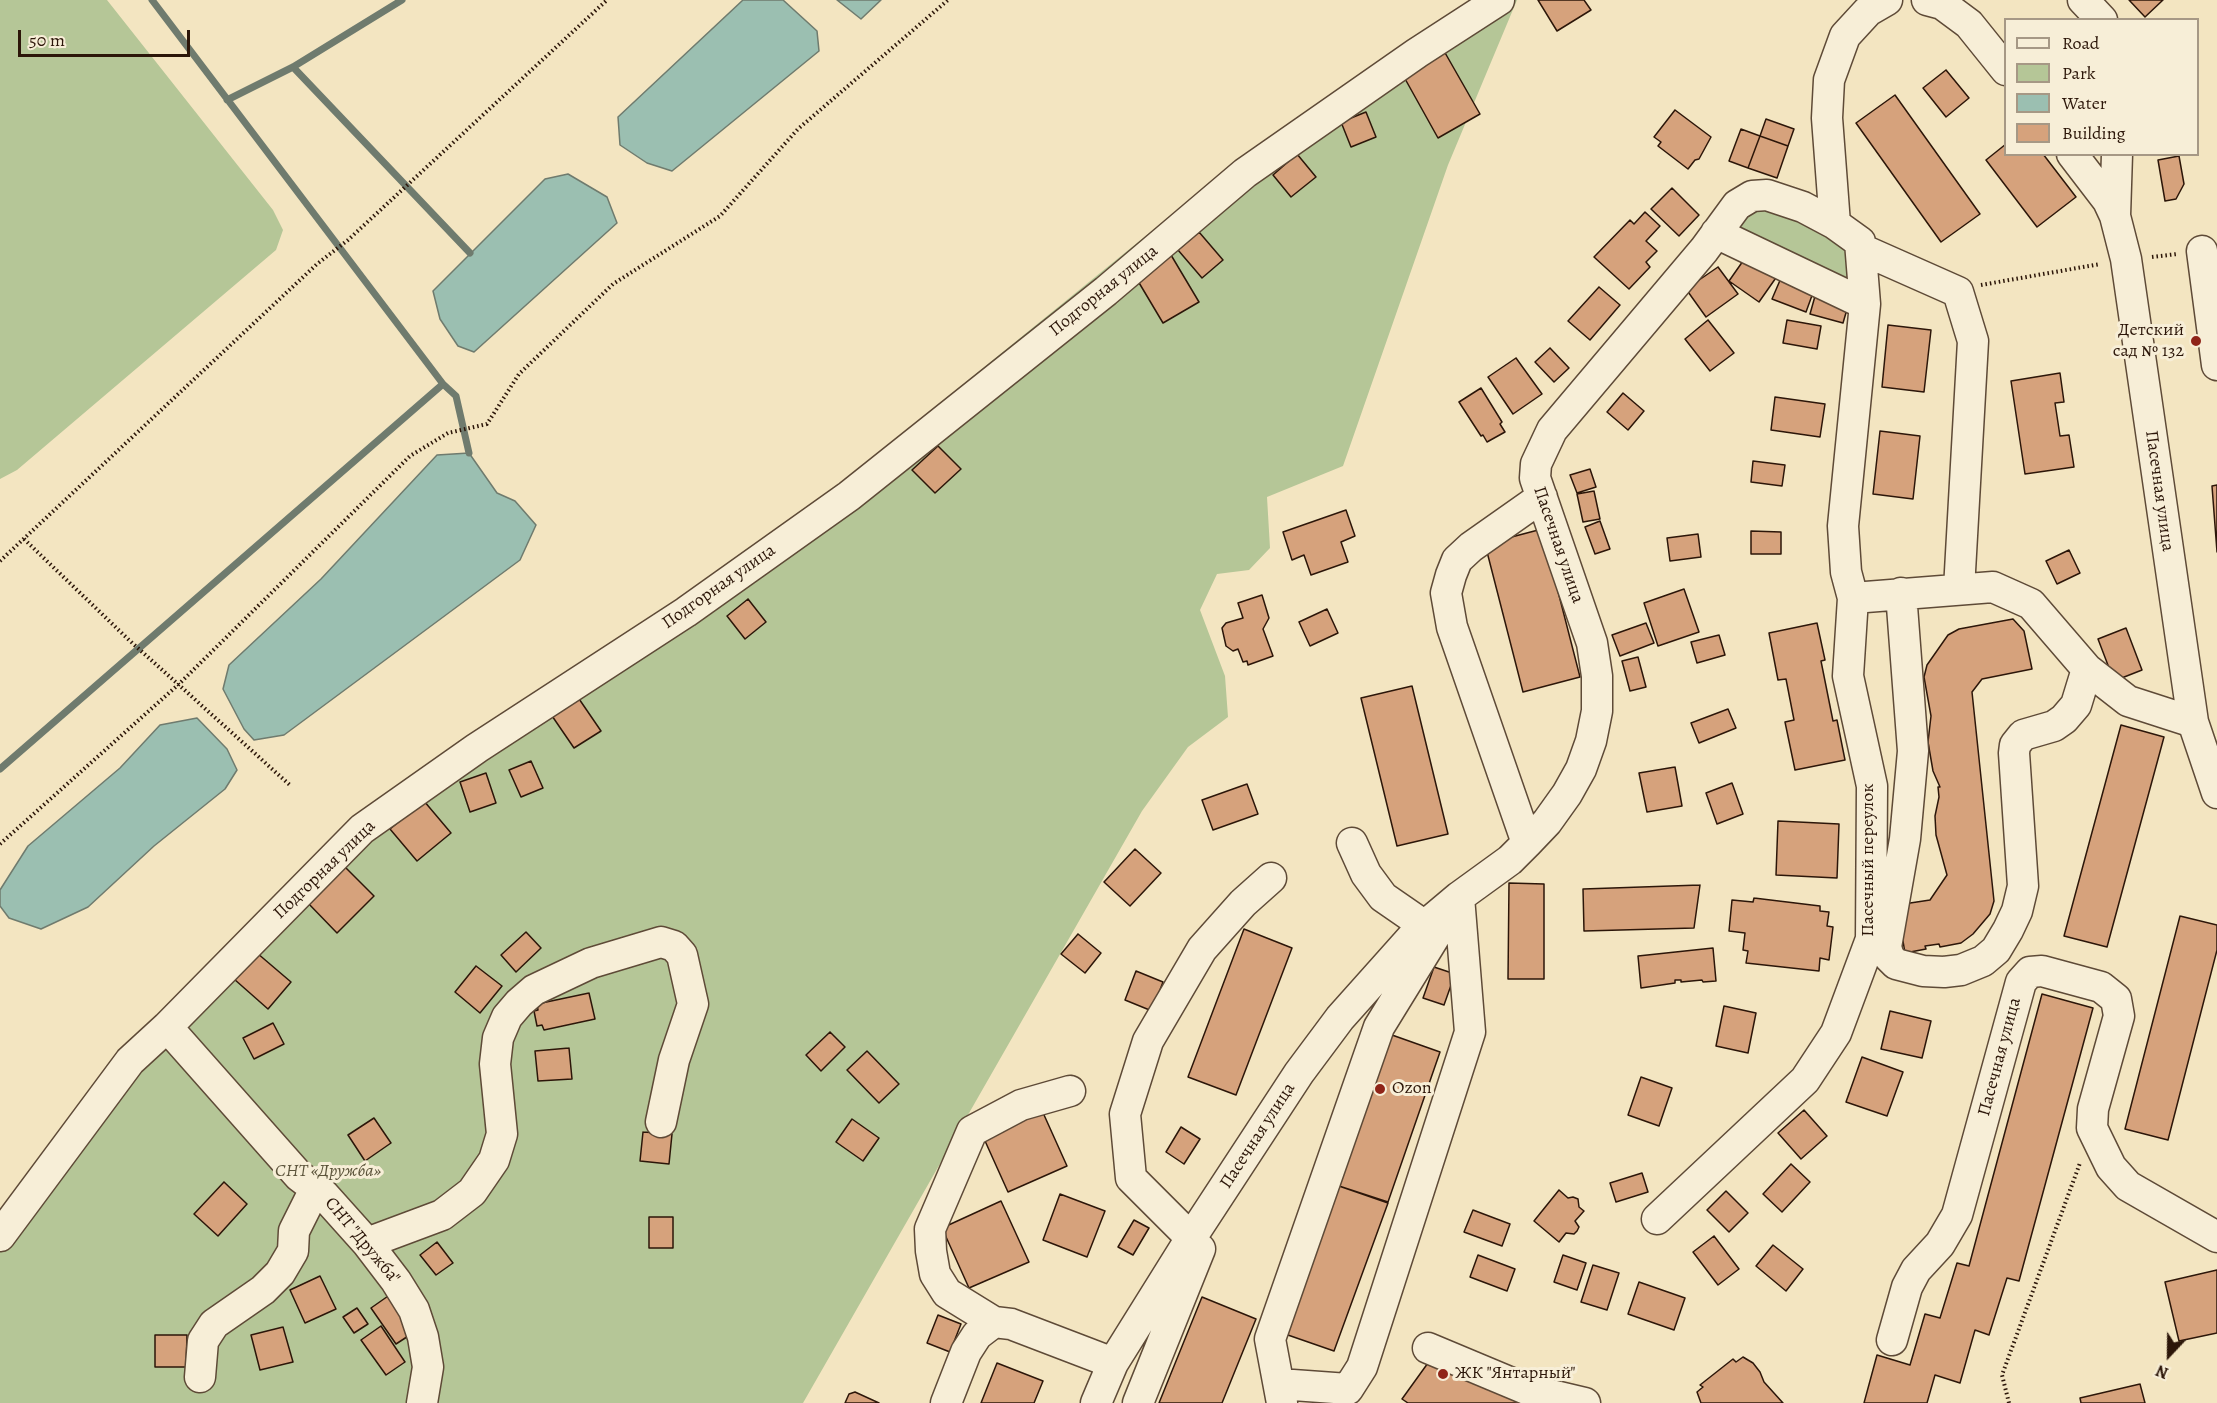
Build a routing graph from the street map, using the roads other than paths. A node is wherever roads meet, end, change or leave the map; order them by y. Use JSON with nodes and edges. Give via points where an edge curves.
{"nodes":[{"id":1,"x":1499,"y":0,"type":"edge"},
{"id":2,"x":1887,"y":0,"type":"edge"},
{"id":3,"x":1927,"y":0,"type":"edge"},
{"id":4,"x":2083,"y":0,"type":"edge"},
{"id":5,"x":2100,"y":18,"type":"edge"},
{"id":6,"x":2004,"y":68,"type":"edge"},
{"id":7,"x":2074,"y":156,"type":"edge"},
{"id":8,"x":2117,"y":156,"type":"edge"},
{"id":9,"x":2115,"y":216,"type":"junction"},
{"id":10,"x":1834,"y":224,"type":"junction"},
{"id":11,"x":1716,"y":233,"type":"junction"},
{"id":12,"x":1861,"y":249,"type":"junction"},
{"id":13,"x":2202,"y":251,"type":"road end"},
{"id":14,"x":1865,"y":304,"type":"junction"},
{"id":15,"x":2217,"y":365,"type":"edge"},
{"id":16,"x":1542,"y":497,"type":"junction"},
{"id":17,"x":1959,"y":590,"type":"junction"},
{"id":18,"x":1900,"y":593,"type":"dead end"},
{"id":19,"x":1853,"y":598,"type":"junction"},
{"id":20,"x":2087,"y":669,"type":"junction"},
{"id":21,"x":2193,"y":722,"type":"junction"},
{"id":22,"x":2217,"y":793,"type":"edge"},
{"id":23,"x":1352,"y":843,"type":"dead end"},
{"id":24,"x":1527,"y":843,"type":"junction"},
{"id":25,"x":1271,"y":878,"type":"dead end"},
{"id":26,"x":1459,"y":897,"type":"junction"},
{"id":27,"x":1425,"y":926,"type":"junction"},
{"id":28,"x":167,"y":1027,"type":"junction"},
{"id":29,"x":1070,"y":1091,"type":"dead end"},
{"id":30,"x":661,"y":1122,"type":"dead end"},
{"id":31,"x":1225,"y":1185,"type":"junction"},
{"id":32,"x":315,"y":1189,"type":"junction"},
{"id":33,"x":1657,"y":1219,"type":"dead end"},
{"id":34,"x":0,"y":1236,"type":"edge"},
{"id":35,"x":2217,"y":1237,"type":"edge"},
{"id":36,"x":1191,"y":1238,"type":"junction"},
{"id":37,"x":367,"y":1243,"type":"junction"},
{"id":38,"x":994,"y":1322,"type":"junction"},
{"id":39,"x":1892,"y":1340,"type":"dead end"},
{"id":40,"x":1428,"y":1348,"type":"dead end"},
{"id":41,"x":1113,"y":1363,"type":"junction"},
{"id":42,"x":200,"y":1377,"type":"dead end"},
{"id":43,"x":1280,"y":1394,"type":"edge"},
{"id":44,"x":422,"y":1403,"type":"edge"},
{"id":45,"x":946,"y":1403,"type":"edge"},
{"id":46,"x":1096,"y":1403,"type":"edge"},
{"id":47,"x":1138,"y":1403,"type":"edge"},
{"id":48,"x":1585,"y":1403,"type":"edge"}],
"edges":[{"from":1,"to":28,"type":"street","name":"Подгорная улица","via":[[1245,173],[1106,291],[839,503],[686,612],[477,748],[362,829]]},
{"from":2,"to":10,"type":"street","via":[[1868,11],[1845,36],[1829,80],[1827,118]]},
{"from":3,"to":6,"type":"street","via":[[1942,4],[1969,24]]},
{"from":4,"to":5,"type":"street"},
{"from":7,"to":9,"type":"street","name":"Пасечная улица"},
{"from":8,"to":9,"type":"street"},
{"from":9,"to":21,"type":"street","name":"Пасечная улица","via":[[2126,259]]},
{"from":10,"to":11,"type":"street","name":"Пасечная улица","via":[[1803,207],[1767,195],[1752,196],[1737,205]]},
{"from":10,"to":12,"type":"street","via":[[1860,242]]},
{"from":11,"to":14,"type":"street"},
{"from":11,"to":16,"type":"street","name":"Пасечная улица","via":[[1552,430],[1536,464],[1535,478]]},
{"from":12,"to":14,"type":"street","name":"Пасечный переулок"},
{"from":12,"to":17,"type":"street","via":[[1958,292],[1972,341]]},
{"from":13,"to":15,"type":"street"},
{"from":14,"to":19,"type":"street","name":"Пасечный переулок","via":[[1843,526],[1846,572]]},
{"from":16,"to":24,"type":"street","name":"Пасечная улица","via":[[1592,643],[1597,711],[1581,769],[1547,822]]},
{"from":16,"to":24,"type":"street","via":[[1457,560],[1446,594],[1452,627]]},
{"from":17,"to":19,"type":"street"},
{"from":17,"to":20,"type":"street","via":[[1993,587],[2031,604]]},
{"from":18,"to":20,"type":"street","via":[[1913,751],[1905,839],[1886,947],[1896,964],[1944,972],[1961,970],[1983,961],[1996,950],[2017,910],[2023,886],[2015,745],[2023,735],[2064,719],[2076,705]]},
{"from":19,"to":33,"type":"street","name":"Пасечный переулок","via":[[1848,676],[1872,786],[1871,939],[1836,1033],[1805,1080]]},
{"from":20,"to":21,"type":"street","via":[[2128,701]]},
{"from":21,"to":22,"type":"street","name":"Пасечная улица"},
{"from":23,"to":27,"type":"street","via":[[1366,874],[1383,897]]},
{"from":24,"to":26,"type":"street","name":"Пасечная улица","via":[[1510,861]]},
{"from":25,"to":36,"type":"street","via":[[1202,949],[1148,1041],[1125,1114],[1131,1178]]},
{"from":26,"to":27,"type":"street","name":"Пасечная улица"},
{"from":26,"to":43,"type":"street","name":"Пасечная улица","via":[[1379,1027],[1270,1338]]},
{"from":26,"to":43,"type":"street","via":[[1470,1032],[1362,1367],[1348,1389]]},
{"from":27,"to":31,"type":"street","name":"Пасечная улица","via":[[1340,1018]]},
{"from":28,"to":32,"type":"street","name":"СНТ \"Дружба\"","via":[[299,1176]]},
{"from":28,"to":34,"type":"street","name":"Подгорная улица","via":[[130,1061]]},
{"from":29,"to":38,"type":"street","via":[[1021,1105],[972,1131],[930,1229],[935,1274],[947,1293]]},
{"from":30,"to":37,"type":"street","via":[[674,1060],[693,1004],[682,955],[674,946],[661,942],[591,963],[534,990],[519,1003],[507,1017],[498,1038],[495,1064],[502,1134],[494,1160],[472,1192],[442,1215]]},
{"from":31,"to":36,"type":"street","name":"Пасечная улица"},
{"from":31,"to":47,"type":"street"},
{"from":32,"to":37,"type":"street","name":"СНТ \"Дружба\""},
{"from":32,"to":42,"type":"street","via":[[294,1231],[293,1251],[280,1273],[263,1290],[214,1324],[202,1341]]},
{"from":35,"to":39,"type":"street","name":"Пасечная улица","via":[[2128,1186],[2110,1167],[2092,1128],[2093,1109],[2119,1016],[2116,999],[2101,987],[2042,971],[2030,972],[2020,982],[1957,1215],[1907,1287]]},
{"from":36,"to":41,"type":"street","name":"Пасечная улица"},
{"from":37,"to":44,"type":"street","name":"СНТ \"Дружба\"","via":[[414,1310],[428,1367]]},
{"from":38,"to":41,"type":"street","via":[[1011,1324]]},
{"from":38,"to":45,"type":"street","via":[[977,1335],[966,1352]]},
{"from":40,"to":48,"type":"street","via":[[1526,1389]]},
{"from":41,"to":46,"type":"street","name":"Пасечная улица"}]}
